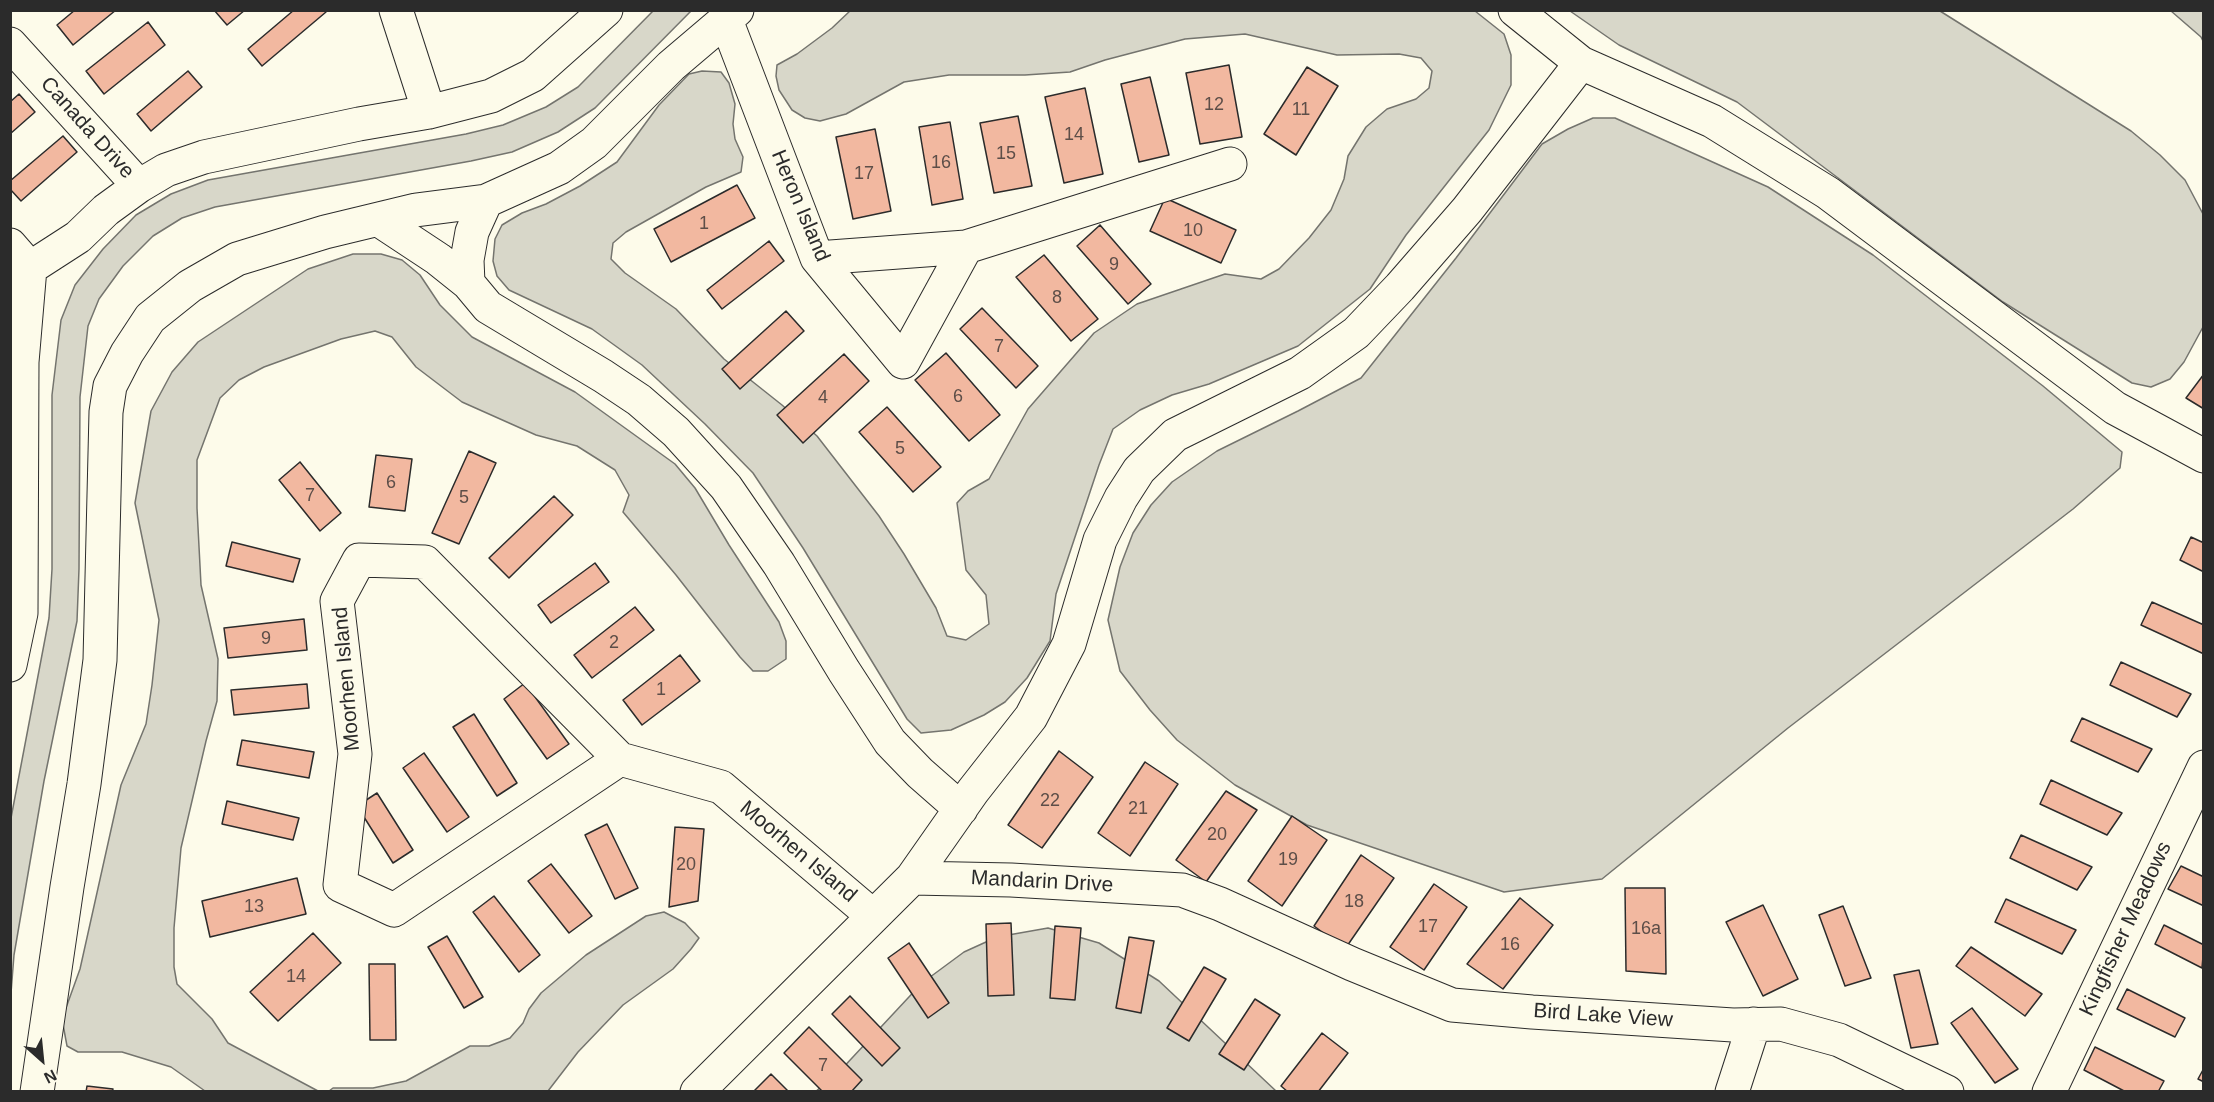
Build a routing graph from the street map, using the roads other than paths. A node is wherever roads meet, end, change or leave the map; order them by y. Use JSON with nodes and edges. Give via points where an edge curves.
{"nodes":[{"id":1,"x":396,"y":10,"type":"edge"},
{"id":2,"x":606,"y":10,"type":"edge"},
{"id":3,"x":1515,"y":10,"type":"edge"},
{"id":4,"x":732,"y":15,"type":"edge"},
{"id":5,"x":10,"y":44,"type":"edge"},
{"id":6,"x":1581,"y":63,"type":"junction"},
{"id":7,"x":429,"y":112,"type":"junction"},
{"id":8,"x":1230,"y":164,"type":"dead end"},
{"id":9,"x":139,"y":186,"type":"junction"},
{"id":10,"x":486,"y":201,"type":"junction"},
{"id":11,"x":379,"y":220,"type":"junction"},
{"id":12,"x":966,"y":247,"type":"junction"},
{"id":13,"x":817,"y":258,"type":"junction"},
{"id":14,"x":17,"y":267,"type":"edge"},
{"id":15,"x":468,"y":283,"type":"junction"},
{"id":16,"x":2204,"y":456,"type":"edge"},
{"id":17,"x":10,"y":665,"type":"edge"},
{"id":18,"x":620,"y":759,"type":"junction"},
{"id":19,"x":2204,"y":766,"type":"edge"},
{"id":20,"x":961,"y":809,"type":"junction"},
{"id":21,"x":912,"y":878,"type":"junction"},
{"id":22,"x":873,"y":916,"type":"junction"},
{"id":23,"x":1452,"y":1005,"type":"joint"},
{"id":24,"x":1754,"y":1024,"type":"junction"},
{"id":25,"x":37,"y":1092,"type":"edge"},
{"id":26,"x":697,"y":1092,"type":"edge"},
{"id":27,"x":1732,"y":1092,"type":"edge"},
{"id":28,"x":1947,"y":1092,"type":"edge"},
{"id":29,"x":2049,"y":1092,"type":"edge"}],
"edges":[{"from":1,"to":7,"type":"street"},
{"from":2,"to":7,"type":"street","via":[[533,75],[491,96]]},
{"from":3,"to":6,"type":"street"},
{"from":4,"to":10,"type":"street","via":[[671,66],[594,143],[559,168]]},
{"from":4,"to":13,"type":"street","name":"Heron Island"},
{"from":5,"to":9,"type":"street","name":"Canada Drive"},
{"from":6,"to":16,"type":"street","via":[[1712,121],[1828,193],[2115,408]]},
{"from":6,"to":20,"type":"street","via":[[1467,210],[1356,333],[1300,373],[1175,435],[1138,470],[1100,540],[1069,644],[1054,676],[1031,717]]},
{"from":7,"to":9,"type":"street","via":[[204,157],[166,170]]},
{"from":8,"to":12,"type":"street"},
{"from":9,"to":14,"type":"street","via":[[78,237]]},
{"from":10,"to":11,"type":"street"},
{"from":10,"to":15,"type":"street","via":[[472,232]]},
{"from":11,"to":15,"type":"street"},
{"from":11,"to":25,"type":"street","via":[[237,259],[190,286],[150,318],[110,386],[106,411],[100,660]]},
{"from":12,"to":13,"type":"street"},
{"from":12,"to":13,"type":"street","name":"Heron Island","via":[[903,362]]},
{"from":14,"to":17,"type":"street","via":[[22,363],[21,613]]},
{"from":15,"to":20,"type":"street","via":[[488,307],[603,376],[676,432],[726,487],[890,742]]},
{"from":18,"to":18,"type":"street","name":"Moorhen Island","via":[[394,910],[340,885],[355,754],[337,601],[359,560],[425,562]]},
{"from":18,"to":22,"type":"street","name":"Moorhen Island","via":[[721,787]]},
{"from":19,"to":29,"type":"street","name":"Kingfisher Meadows"},
{"from":20,"to":21,"type":"street"},
{"from":21,"to":22,"type":"street"},
{"from":21,"to":23,"type":"street","name":"Mandarin Drive","via":[[1182,890]]},
{"from":22,"to":26,"type":"street"},
{"from":23,"to":24,"type":"street","name":"Bird Lake View"},
{"from":24,"to":27,"type":"street"},
{"from":24,"to":28,"type":"street","name":"Bird Lake View","via":[[1780,1024],[1839,1040]]}]}
